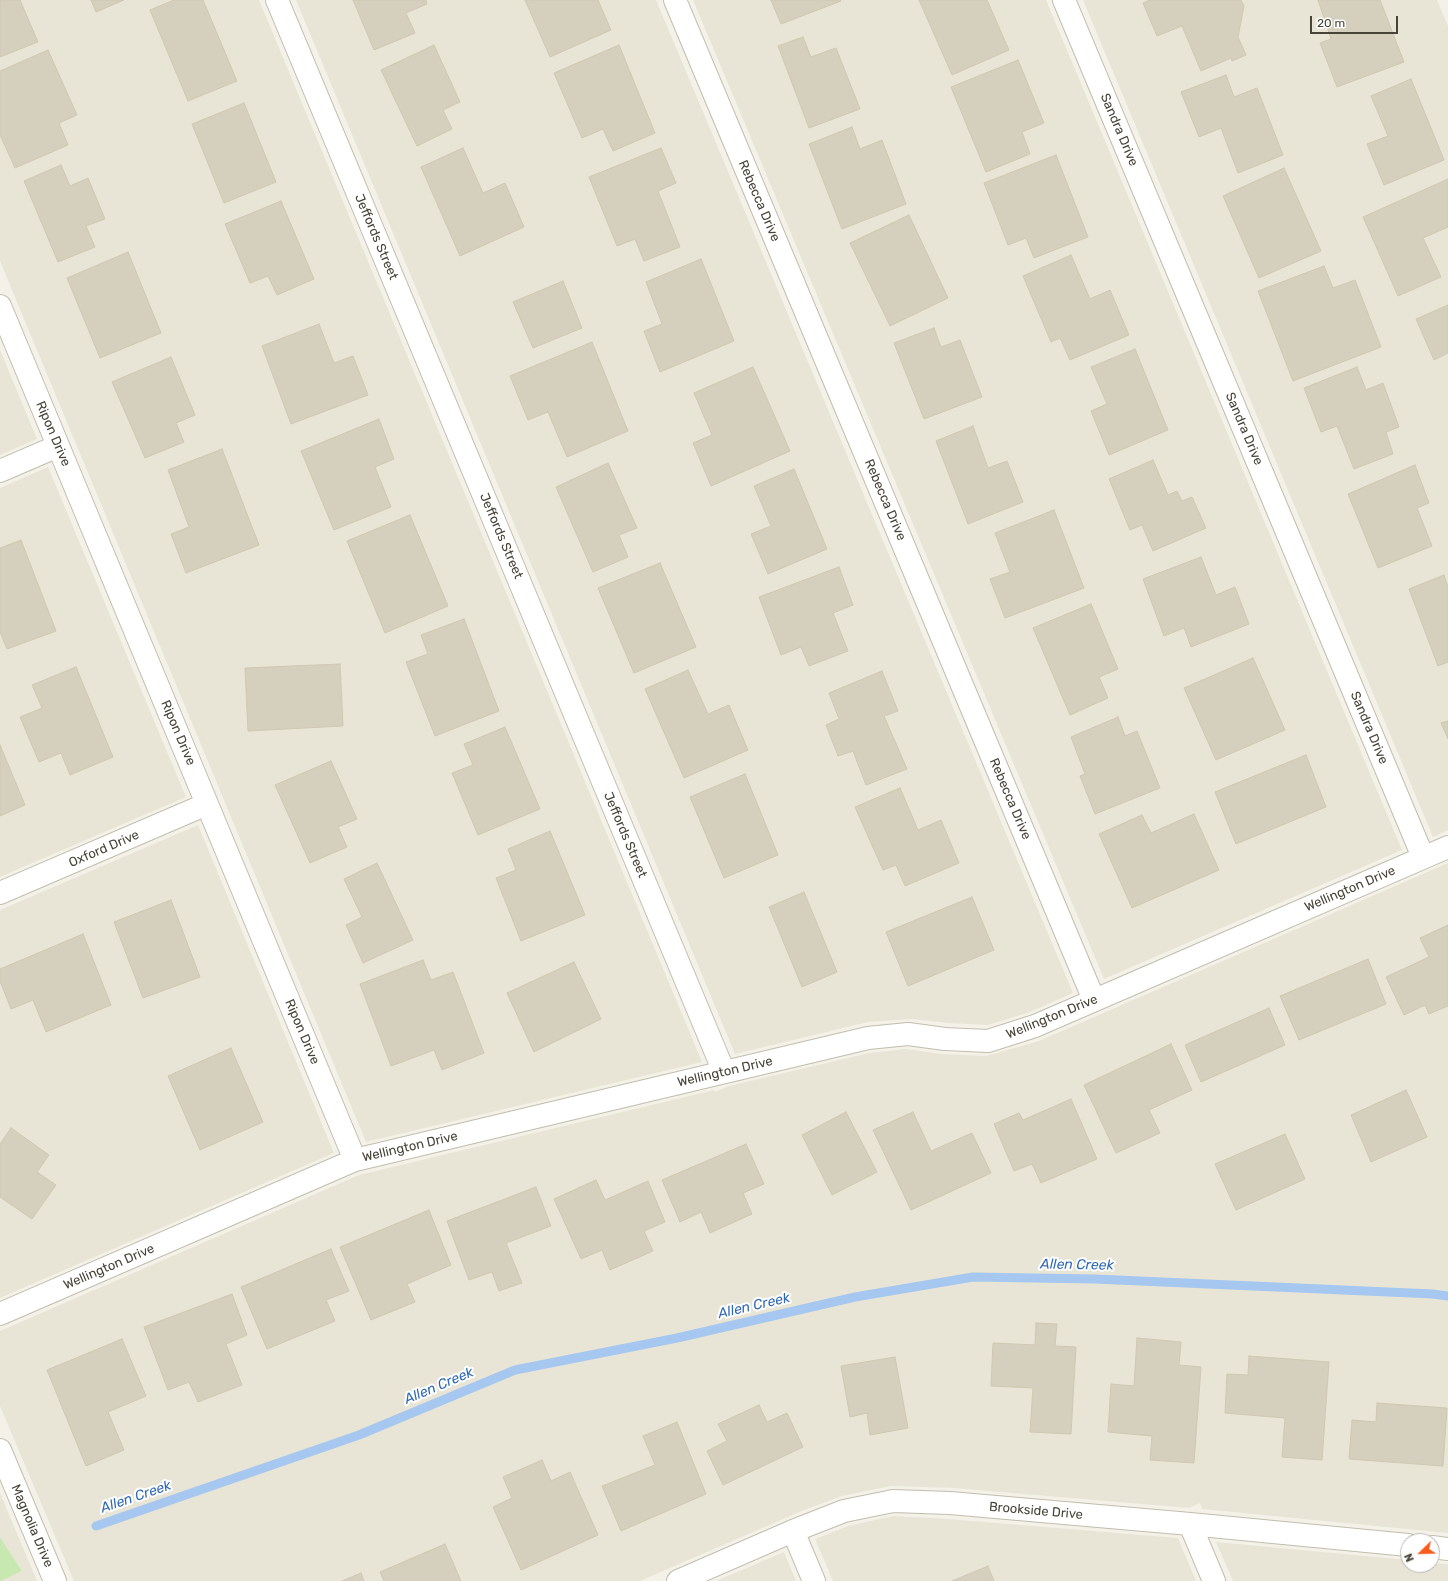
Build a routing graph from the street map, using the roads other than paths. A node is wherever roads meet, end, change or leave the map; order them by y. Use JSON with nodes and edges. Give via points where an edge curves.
{"nodes":[{"id":1,"x":277,"y":0,"type":"edge"},
{"id":2,"x":675,"y":0,"type":"edge"},
{"id":3,"x":1064,"y":0,"type":"edge"},
{"id":4,"x":0,"y":306,"type":"edge"},
{"id":5,"x":58,"y":446,"type":"junction"},
{"id":6,"x":0,"y":471,"type":"edge"},
{"id":7,"x":207,"y":804,"type":"junction"},
{"id":8,"x":1448,"y":847,"type":"edge"},
{"id":9,"x":1423,"y":858,"type":"junction"},
{"id":10,"x":0,"y":894,"type":"edge"},
{"id":11,"x":1094,"y":1000,"type":"junction"},
{"id":12,"x":724,"y":1072,"type":"junction"},
{"id":13,"x":355,"y":1160,"type":"junction"},
{"id":14,"x":0,"y":1314,"type":"edge"},
{"id":15,"x":0,"y":1450,"type":"edge"},
{"id":16,"x":1190,"y":1524,"type":"junction"},
{"id":17,"x":793,"y":1531,"type":"junction"},
{"id":18,"x":1400,"y":1544,"type":"edge"},
{"id":19,"x":55,"y":1581,"type":"edge"},
{"id":20,"x":678,"y":1581,"type":"edge"},
{"id":21,"x":814,"y":1581,"type":"edge"},
{"id":22,"x":1214,"y":1581,"type":"edge"}],
"edges":[{"from":1,"to":12,"type":"street","name":"Jeffords Street"},
{"from":2,"to":11,"type":"street","name":"Rebecca Drive"},
{"from":3,"to":9,"type":"street","name":"Sandra Drive"},
{"from":4,"to":5,"type":"street","name":"Ripon Drive"},
{"from":5,"to":6,"type":"street"},
{"from":5,"to":7,"type":"street","name":"Ripon Drive"},
{"from":7,"to":10,"type":"street","name":"Oxford Drive"},
{"from":7,"to":13,"type":"street","name":"Ripon Drive"},
{"from":8,"to":9,"type":"street","name":"Wellington Drive"},
{"from":9,"to":11,"type":"street","name":"Wellington Drive"},
{"from":11,"to":12,"type":"street","name":"Wellington Drive","via":[[1035,1026],[988,1041],[908,1034],[868,1038]]},
{"from":12,"to":13,"type":"street","name":"Wellington Drive"},
{"from":13,"to":14,"type":"street","name":"Wellington Drive"},
{"from":15,"to":19,"type":"street","name":"Magnolia Drive"},
{"from":16,"to":17,"type":"street","name":"Brookside Drive","via":[[950,1503],[893,1501],[844,1511]]},
{"from":16,"to":18,"type":"street","name":"Brookside Drive"},
{"from":16,"to":22,"type":"street"},
{"from":17,"to":20,"type":"street","name":"Brookside Drive"},
{"from":17,"to":21,"type":"street"}]}
